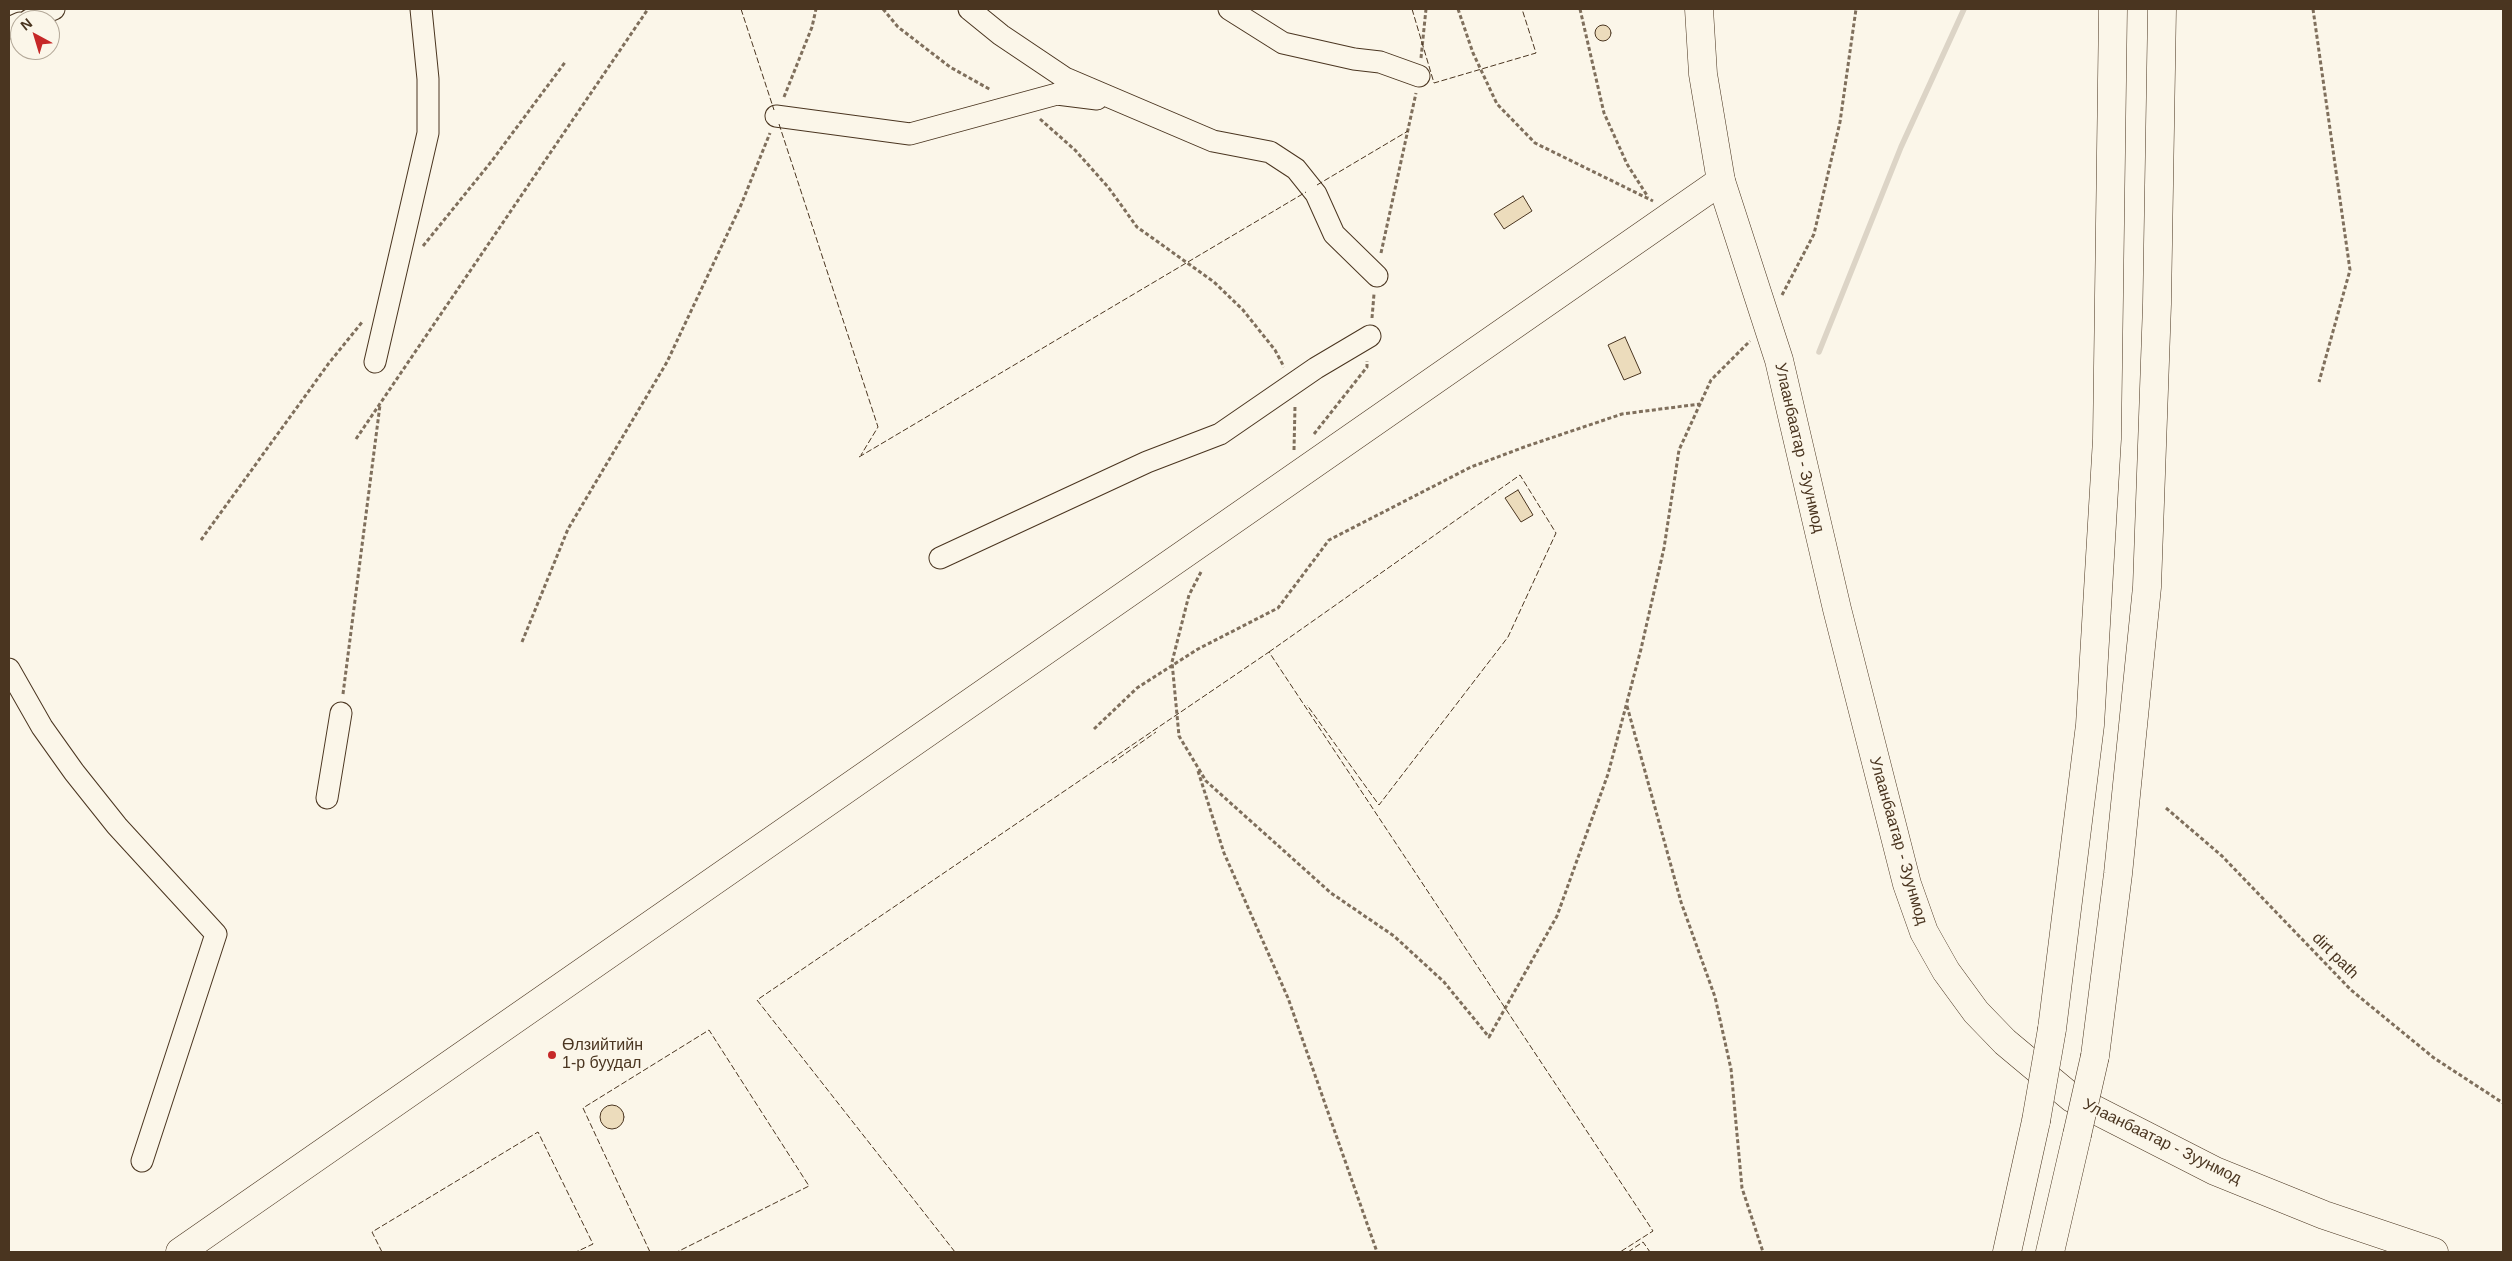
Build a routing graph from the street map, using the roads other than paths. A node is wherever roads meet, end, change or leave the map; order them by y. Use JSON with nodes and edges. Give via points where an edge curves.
{"nodes":[{"id":1,"x":422,"y":9,"type":"edge"},
{"id":2,"x":969,"y":9,"type":"edge"},
{"id":3,"x":1229,"y":9,"type":"edge"},
{"id":4,"x":1679,"y":9,"type":"edge"},
{"id":5,"x":1699,"y":9,"type":"edge"},
{"id":6,"x":2113,"y":9,"type":"edge"},
{"id":7,"x":2162,"y":9,"type":"edge"},
{"id":8,"x":1702,"y":74,"type":"junction"},
{"id":9,"x":1419,"y":76,"type":"dead end"},
{"id":10,"x":1119,"y":102,"type":"junction"},
{"id":11,"x":776,"y":116,"type":"road end"},
{"id":12,"x":1721,"y":181,"type":"junction"},
{"id":13,"x":1377,"y":276,"type":"dead end"},
{"id":14,"x":1370,"y":336,"type":"dead end"},
{"id":15,"x":376,"y":362,"type":"dead end"},
{"id":16,"x":940,"y":558,"type":"dead end"},
{"id":17,"x":9,"y":669,"type":"edge"},
{"id":18,"x":341,"y":713,"type":"road end"},
{"id":19,"x":327,"y":798,"type":"dead end"},
{"id":20,"x":142,"y":1161,"type":"dead end"},
{"id":21,"x":180,"y":1252,"type":"edge"},
{"id":22,"x":2007,"y":1252,"type":"edge"},
{"id":23,"x":2050,"y":1252,"type":"edge"},
{"id":24,"x":2434,"y":1252,"type":"edge"}],
"edges":[{"from":1,"to":15,"type":"street","via":[[428,79],[428,133]]},
{"from":2,"to":10,"type":"street","via":[[1000,35],[1066,78]]},
{"from":3,"to":9,"type":"street","via":[[1284,43],[1380,62]]},
{"from":4,"to":8,"type":"main road"},
{"from":5,"to":8,"type":"main road"},
{"from":6,"to":22,"type":"main road","bridge":true,"via":[[2108,439],[2090,725],[2052,1029],[2036,1121]]},
{"from":7,"to":23,"type":"main road","bridge":true,"via":[[2157,304],[2147,587],[2118,874],[2095,1056]]},
{"from":8,"to":12,"type":"main road","name":"Улаанбаатар - Зуунмод"},
{"from":10,"to":11,"type":"street","via":[[1057,94],[910,134]]},
{"from":10,"to":13,"type":"street","via":[[1213,141],[1270,152],[1296,169],[1316,194],[1334,234]]},
{"from":12,"to":21,"type":"main road"},
{"from":12,"to":24,"type":"main road","name":"Улаанбаатар - Зуунмод","via":[[1768,322],[1907,884],[1924,932],[1946,971],[1976,1012],[2072,1098],[2215,1171],[2324,1215]]},
{"from":14,"to":16,"type":"street","via":[[1316,368],[1220,434],[1147,462]]},
{"from":17,"to":20,"type":"street","via":[[42,728],[74,772],[117,826],[216,934]]},
{"from":18,"to":19,"type":"street"}]}
